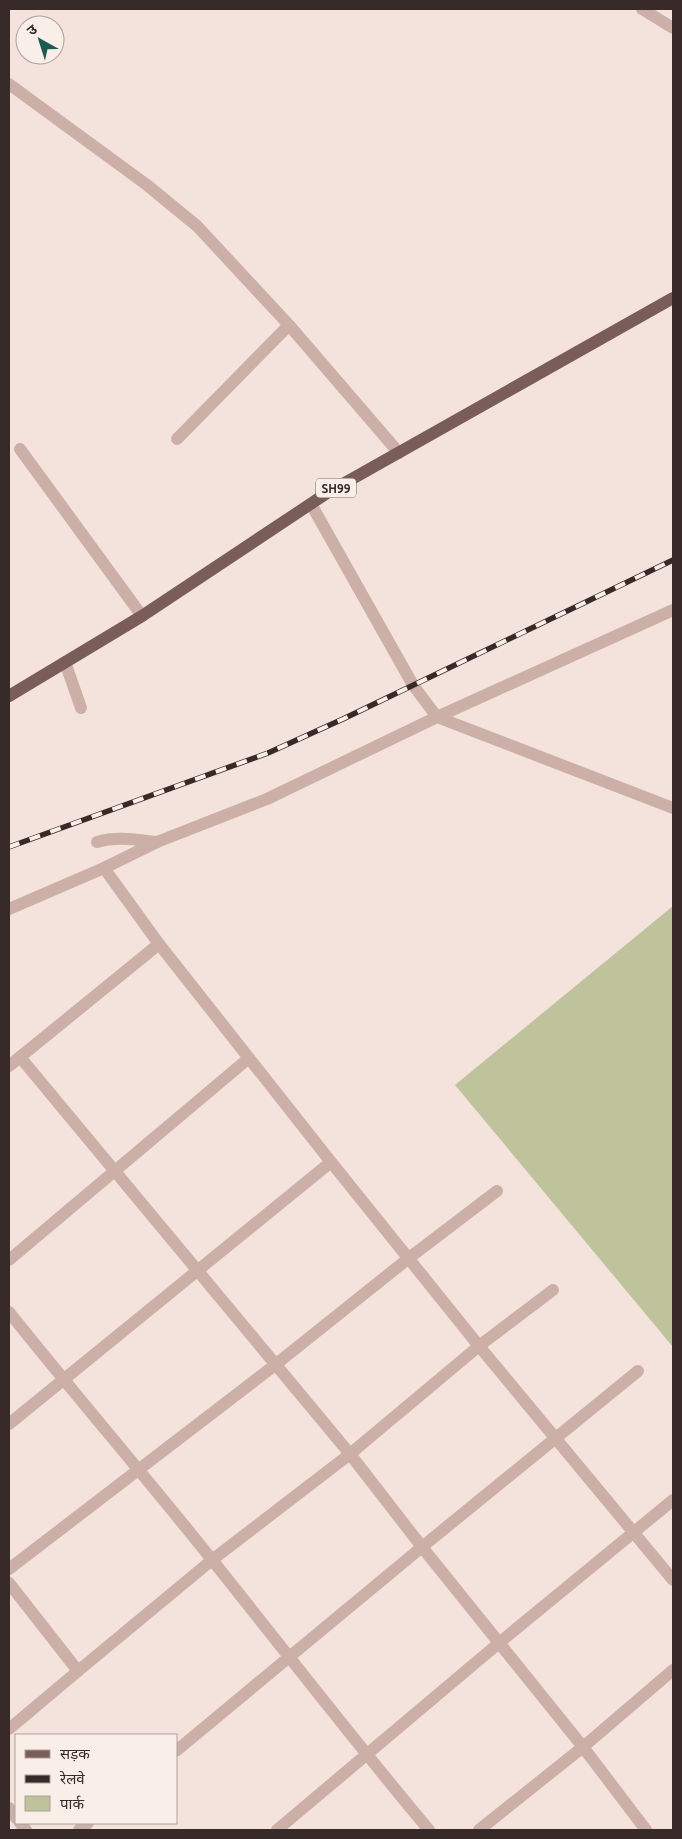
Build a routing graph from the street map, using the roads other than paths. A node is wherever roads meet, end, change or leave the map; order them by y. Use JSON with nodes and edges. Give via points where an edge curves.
{"nodes":[{"id":1,"x":642,"y":9,"type":"edge"},
{"id":2,"x":673,"y":28,"type":"edge"},
{"id":3,"x":9,"y":84,"type":"edge"},
{"id":4,"x":673,"y":298,"type":"edge"},
{"id":5,"x":289,"y":325,"type":"junction"},
{"id":6,"x":177,"y":439,"type":"dead end"},
{"id":7,"x":20,"y":448,"type":"dead end"},
{"id":8,"x":399,"y":453,"type":"junction"},
{"id":9,"x":311,"y":504,"type":"junction"},
{"id":10,"x":673,"y":610,"type":"edge"},
{"id":11,"x":142,"y":616,"type":"junction"},
{"id":12,"x":65,"y":662,"type":"junction"},
{"id":13,"x":9,"y":696,"type":"edge"},
{"id":14,"x":81,"y":708,"type":"dead end"},
{"id":15,"x":437,"y":717,"type":"junction"},
{"id":16,"x":672,"y":806,"type":"edge"},
{"id":17,"x":97,"y":842,"type":"dead end"},
{"id":18,"x":157,"y":842,"type":"junction"},
{"id":19,"x":104,"y":868,"type":"junction"},
{"id":20,"x":9,"y":909,"type":"edge"},
{"id":21,"x":159,"y":944,"type":"junction"},
{"id":22,"x":20,"y":1057,"type":"junction"},
{"id":23,"x":249,"y":1058,"type":"junction"},
{"id":24,"x":9,"y":1066,"type":"edge"},
{"id":25,"x":331,"y":1162,"type":"junction"},
{"id":26,"x":114,"y":1171,"type":"junction"},
{"id":27,"x":497,"y":1191,"type":"dead end"},
{"id":28,"x":409,"y":1258,"type":"junction"},
{"id":29,"x":9,"y":1260,"type":"edge"},
{"id":30,"x":197,"y":1269,"type":"junction"},
{"id":31,"x":553,"y":1290,"type":"dead end"},
{"id":32,"x":9,"y":1312,"type":"edge"},
{"id":33,"x":479,"y":1346,"type":"junction"},
{"id":34,"x":275,"y":1365,"type":"junction"},
{"id":35,"x":638,"y":1371,"type":"dead end"},
{"id":36,"x":63,"y":1380,"type":"junction"},
{"id":37,"x":9,"y":1424,"type":"edge"},
{"id":38,"x":556,"y":1438,"type":"junction"},
{"id":39,"x":350,"y":1454,"type":"junction"},
{"id":40,"x":136,"y":1469,"type":"junction"},
{"id":41,"x":673,"y":1500,"type":"edge"},
{"id":42,"x":635,"y":1532,"type":"junction"},
{"id":43,"x":422,"y":1547,"type":"junction"},
{"id":44,"x":212,"y":1560,"type":"junction"},
{"id":45,"x":9,"y":1569,"type":"edge"},
{"id":46,"x":673,"y":1580,"type":"edge"},
{"id":47,"x":9,"y":1582,"type":"edge"},
{"id":48,"x":499,"y":1643,"type":"junction"},
{"id":49,"x":289,"y":1658,"type":"junction"},
{"id":50,"x":673,"y":1670,"type":"edge"},
{"id":51,"x":78,"y":1671,"type":"junction"},
{"id":52,"x":9,"y":1729,"type":"edge"},
{"id":53,"x":583,"y":1747,"type":"junction"},
{"id":54,"x":178,"y":1749,"type":"edge"},
{"id":55,"x":366,"y":1754,"type":"junction"},
{"id":56,"x":277,"y":1830,"type":"edge"},
{"id":57,"x":429,"y":1830,"type":"edge"},
{"id":58,"x":479,"y":1830,"type":"edge"},
{"id":59,"x":646,"y":1830,"type":"edge"}],
"edges":[{"from":1,"to":2,"type":"street"},
{"from":3,"to":5,"type":"street","via":[[147,185],[197,226]]},
{"from":4,"to":8,"type":"main road","number":"SH99"},
{"from":5,"to":6,"type":"street"},
{"from":5,"to":8,"type":"street"},
{"from":7,"to":11,"type":"street"},
{"from":8,"to":9,"type":"main road","number":"SH99"},
{"from":9,"to":11,"type":"main road","number":"SH99"},
{"from":9,"to":15,"type":"street","via":[[413,685]]},
{"from":10,"to":15,"type":"street"},
{"from":11,"to":12,"type":"main road","number":"SH99"},
{"from":12,"to":13,"type":"main road","number":"SH99"},
{"from":12,"to":14,"type":"street"},
{"from":15,"to":16,"type":"street"},
{"from":15,"to":18,"type":"street","via":[[267,799]]},
{"from":17,"to":18,"type":"street","via":[[110,838]]},
{"from":18,"to":19,"type":"street"},
{"from":19,"to":20,"type":"street"},
{"from":19,"to":21,"type":"street"},
{"from":21,"to":22,"type":"street"},
{"from":21,"to":23,"type":"street"},
{"from":22,"to":24,"type":"street"},
{"from":22,"to":26,"type":"street"},
{"from":23,"to":25,"type":"street"},
{"from":23,"to":26,"type":"street"},
{"from":25,"to":28,"type":"street"},
{"from":25,"to":30,"type":"street"},
{"from":26,"to":29,"type":"street"},
{"from":26,"to":30,"type":"street"},
{"from":27,"to":28,"type":"street"},
{"from":28,"to":33,"type":"street"},
{"from":28,"to":34,"type":"street"},
{"from":30,"to":34,"type":"street"},
{"from":30,"to":36,"type":"street"},
{"from":31,"to":33,"type":"street"},
{"from":32,"to":36,"type":"street"},
{"from":33,"to":38,"type":"street"},
{"from":33,"to":39,"type":"street"},
{"from":34,"to":39,"type":"street"},
{"from":34,"to":40,"type":"street"},
{"from":35,"to":38,"type":"street"},
{"from":36,"to":37,"type":"street"},
{"from":36,"to":40,"type":"street"},
{"from":38,"to":42,"type":"street"},
{"from":38,"to":43,"type":"street"},
{"from":39,"to":43,"type":"street"},
{"from":39,"to":44,"type":"street"},
{"from":40,"to":44,"type":"street"},
{"from":40,"to":45,"type":"street"},
{"from":41,"to":42,"type":"street"},
{"from":42,"to":46,"type":"street"},
{"from":42,"to":48,"type":"street"},
{"from":43,"to":48,"type":"street"},
{"from":43,"to":49,"type":"street"},
{"from":44,"to":49,"type":"street"},
{"from":44,"to":51,"type":"street"},
{"from":47,"to":51,"type":"street"},
{"from":48,"to":53,"type":"street"},
{"from":48,"to":55,"type":"street"},
{"from":49,"to":54,"type":"street"},
{"from":49,"to":55,"type":"street"},
{"from":50,"to":53,"type":"street"},
{"from":51,"to":52,"type":"street"},
{"from":53,"to":58,"type":"street"},
{"from":53,"to":59,"type":"street"},
{"from":55,"to":56,"type":"street"},
{"from":55,"to":57,"type":"street"}]}
